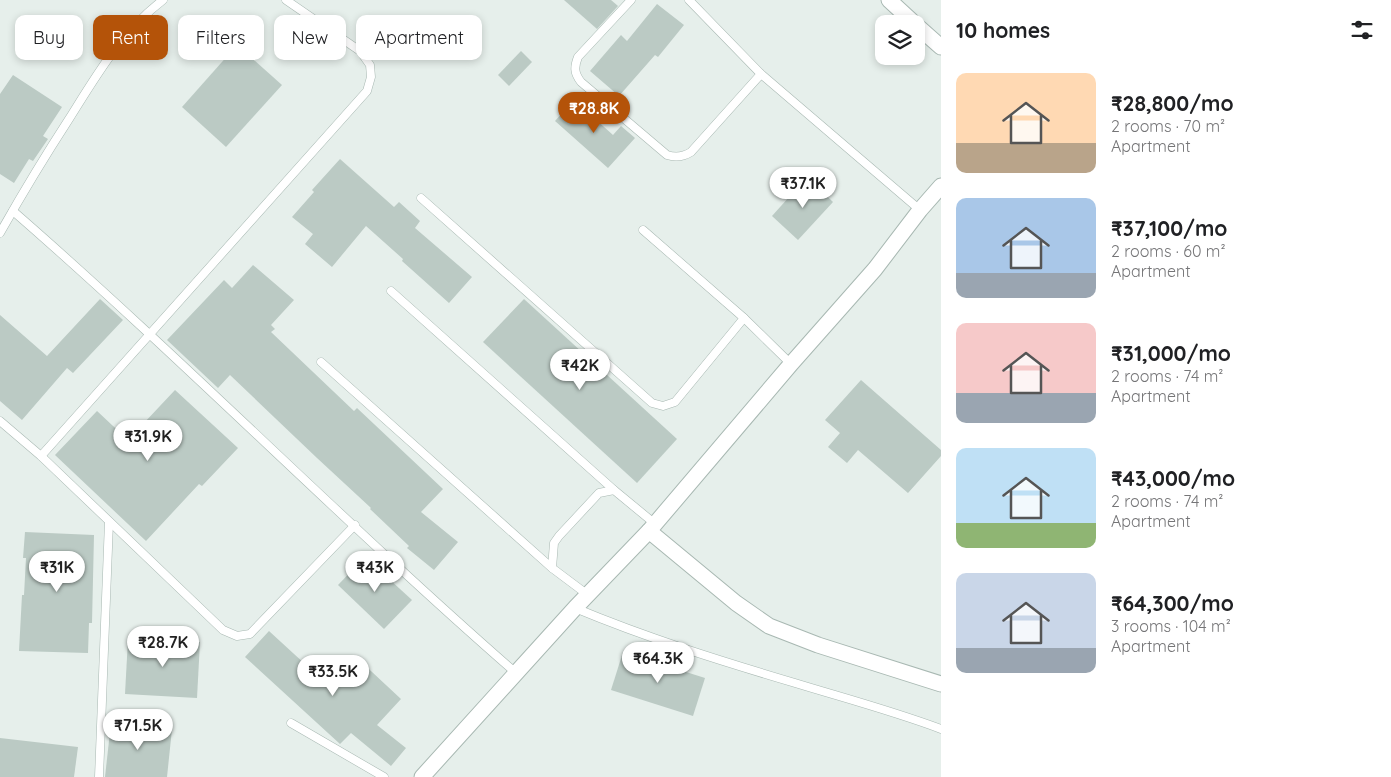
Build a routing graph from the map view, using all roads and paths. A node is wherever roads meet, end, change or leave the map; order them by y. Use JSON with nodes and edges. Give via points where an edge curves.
{"nodes":[{"id":1,"x":163,"y":0,"type":"edge"},
{"id":2,"x":286,"y":0,"type":"edge"},
{"id":3,"x":632,"y":0,"type":"edge"},
{"id":4,"x":689,"y":0,"type":"edge"},
{"id":5,"x":889,"y":0,"type":"edge"},
{"id":6,"x":906,"y":15,"type":"edge"},
{"id":7,"x":925,"y":32,"type":"edge"},
{"id":8,"x":941,"y":47,"type":"edge"},
{"id":9,"x":760,"y":74,"type":"junction"},
{"id":10,"x":941,"y":186,"type":"edge"},
{"id":11,"x":421,"y":198,"type":"dead end"},
{"id":12,"x":920,"y":210,"type":"junction"},
{"id":13,"x":13,"y":211,"type":"junction"},
{"id":14,"x":643,"y":230,"type":"dead end"},
{"id":15,"x":0,"y":233,"type":"edge"},
{"id":16,"x":391,"y":291,"type":"dead end"},
{"id":17,"x":744,"y":318,"type":"junction"},
{"id":18,"x":151,"y":335,"type":"junction"},
{"id":19,"x":321,"y":362,"type":"dead end"},
{"id":20,"x":791,"y":364,"type":"junction"},
{"id":21,"x":0,"y":421,"type":"edge"},
{"id":22,"x":41,"y":456,"type":"junction"},
{"id":23,"x":614,"y":490,"type":"junction"},
{"id":24,"x":110,"y":522,"type":"junction"},
{"id":25,"x":355,"y":525,"type":"junction"},
{"id":26,"x":651,"y":527,"type":"junction"},
{"id":27,"x":552,"y":568,"type":"junction"},
{"id":28,"x":588,"y":595,"type":"junction"},
{"id":29,"x":575,"y":608,"type":"junction"},
{"id":30,"x":516,"y":673,"type":"junction"},
{"id":31,"x":941,"y":684,"type":"edge"},
{"id":32,"x":291,"y":723,"type":"dead end"},
{"id":33,"x":941,"y":730,"type":"edge"},
{"id":34,"x":99,"y":777,"type":"edge"},
{"id":35,"x":384,"y":777,"type":"edge"},
{"id":36,"x":422,"y":777,"type":"edge"}],
"edges":[{"from":1,"to":13,"type":"lane","via":[[122,40],[94,78]]},
{"from":2,"to":18,"type":"lane","via":[[360,51],[370,65],[367,92]]},
{"from":3,"to":9,"type":"lane","via":[[578,56],[576,75],[667,155],[684,156],[691,152]]},
{"from":4,"to":9,"type":"lane"},
{"from":5,"to":6,"type":"street"},
{"from":7,"to":8,"type":"street"},
{"from":9,"to":12,"type":"lane"},
{"from":10,"to":12,"type":"street"},
{"from":11,"to":17,"type":"lane","via":[[652,402],[663,406],[675,402]]},
{"from":12,"to":20,"type":"street","via":[[875,269]]},
{"from":13,"to":15,"type":"lane"},
{"from":13,"to":18,"type":"lane"},
{"from":14,"to":17,"type":"lane"},
{"from":16,"to":23,"type":"lane"},
{"from":17,"to":20,"type":"lane"},
{"from":18,"to":22,"type":"lane"},
{"from":18,"to":25,"type":"lane"},
{"from":19,"to":27,"type":"lane"},
{"from":20,"to":26,"type":"street"},
{"from":21,"to":22,"type":"lane"},
{"from":22,"to":24,"type":"lane"},
{"from":23,"to":26,"type":"lane"},
{"from":23,"to":27,"type":"lane","via":[[599,493],[559,536],[554,543]]},
{"from":24,"to":25,"type":"lane","via":[[223,630],[237,636],[250,634]]},
{"from":24,"to":34,"type":"lane"},
{"from":25,"to":30,"type":"lane","via":[[450,616]]},
{"from":26,"to":28,"type":"street"},
{"from":26,"to":31,"type":"street","via":[[736,604],[769,626]]},
{"from":27,"to":28,"type":"lane"},
{"from":28,"to":29,"type":"street"},
{"from":29,"to":30,"type":"street"},
{"from":29,"to":33,"type":"lane","via":[[650,637]]},
{"from":30,"to":36,"type":"street"},
{"from":32,"to":35,"type":"lane"}]}
